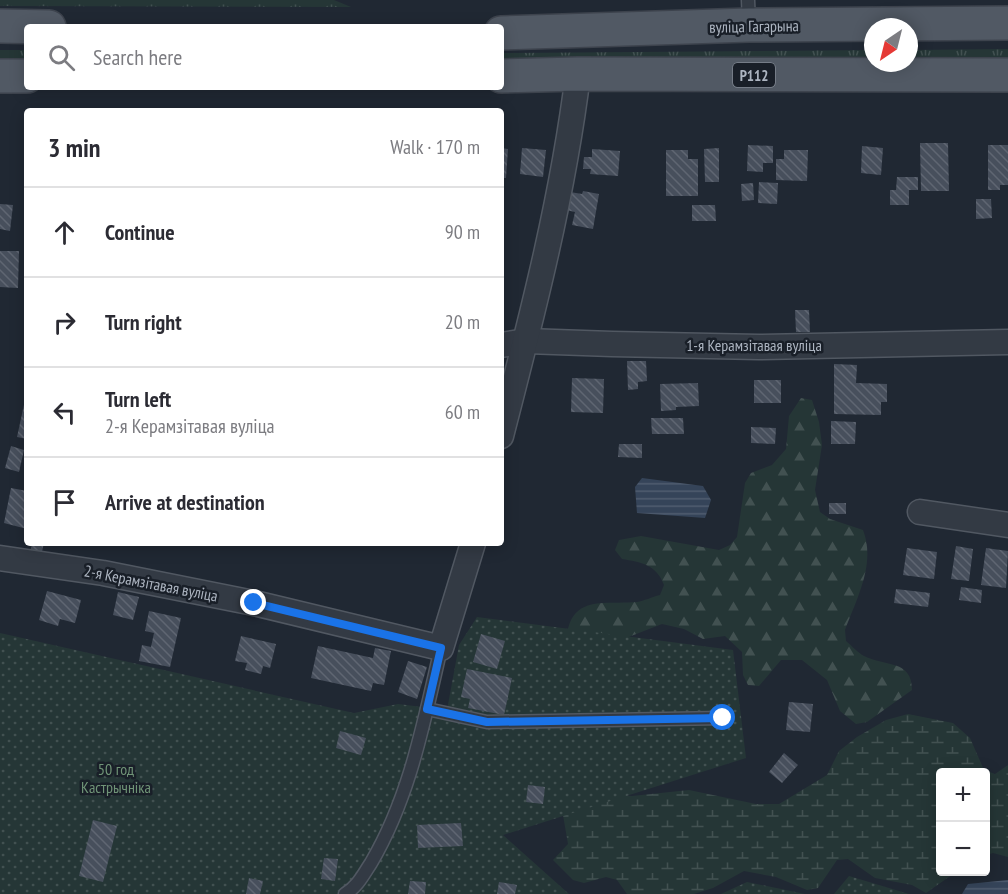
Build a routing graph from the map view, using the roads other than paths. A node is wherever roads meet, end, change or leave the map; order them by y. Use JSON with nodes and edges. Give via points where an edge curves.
{"nodes":[{"id":1,"x":748,"y":13,"type":"edge"},
{"id":2,"x":1008,"y":23,"type":"edge"},
{"id":3,"x":0,"y":26,"type":"edge"},
{"id":4,"x":24,"y":26,"type":"edge"},
{"id":5,"x":504,"y":33,"type":"edge"},
{"id":6,"x":578,"y":74,"type":"junction"},
{"id":7,"x":1008,"y":75,"type":"edge"},
{"id":8,"x":0,"y":76,"type":"edge"},
{"id":9,"x":24,"y":76,"type":"edge"},
{"id":10,"x":504,"y":76,"type":"edge"},
{"id":11,"x":526,"y":341,"type":"junction"},
{"id":12,"x":1008,"y":342,"type":"edge"},
{"id":13,"x":504,"y":345,"type":"edge"},
{"id":14,"x":504,"y":424,"type":"edge"},
{"id":15,"x":920,"y":512,"type":"dead end"},
{"id":16,"x":1008,"y":525,"type":"edge"},
{"id":17,"x":472,"y":546,"type":"edge"},
{"id":18,"x":0,"y":558,"type":"edge"},
{"id":19,"x":441,"y":648,"type":"junction"},
{"id":20,"x":427,"y":709,"type":"junction"},
{"id":21,"x":723,"y":718,"type":"dead end"},
{"id":22,"x":359,"y":891,"type":"edge"},
{"id":23,"x":345,"y":894,"type":"edge"}],
"edges":[{"from":1,"to":2,"type":"main road","name":"вуліца Гагарына"},
{"from":1,"to":5,"type":"main road","name":"вуліца Гагарына"},
{"from":3,"to":4,"type":"main road"},
{"from":6,"to":7,"type":"main road","number":"Р112"},
{"from":6,"to":10,"type":"main road","number":"Р112"},
{"from":6,"to":11,"type":"street","via":[[559,197]]},
{"from":8,"to":9,"type":"main road"},
{"from":11,"to":12,"type":"street","name":"1-я Керамзітавая вуліца","via":[[759,346]]},
{"from":11,"to":13,"type":"street","name":"1-я Керамзітавая вуліца"},
{"from":11,"to":14,"type":"street"},
{"from":15,"to":16,"type":"street"},
{"from":17,"to":19,"type":"street"},
{"from":18,"to":19,"type":"street","name":"2-я Керамзітавая вуліца","via":[[103,573],[243,601]]},
{"from":19,"to":20,"type":"lane"},
{"from":20,"to":21,"type":"lane","via":[[487,722]]},
{"from":20,"to":22,"type":"lane","via":[[407,784]]},
{"from":22,"to":23,"type":"lane"}]}
